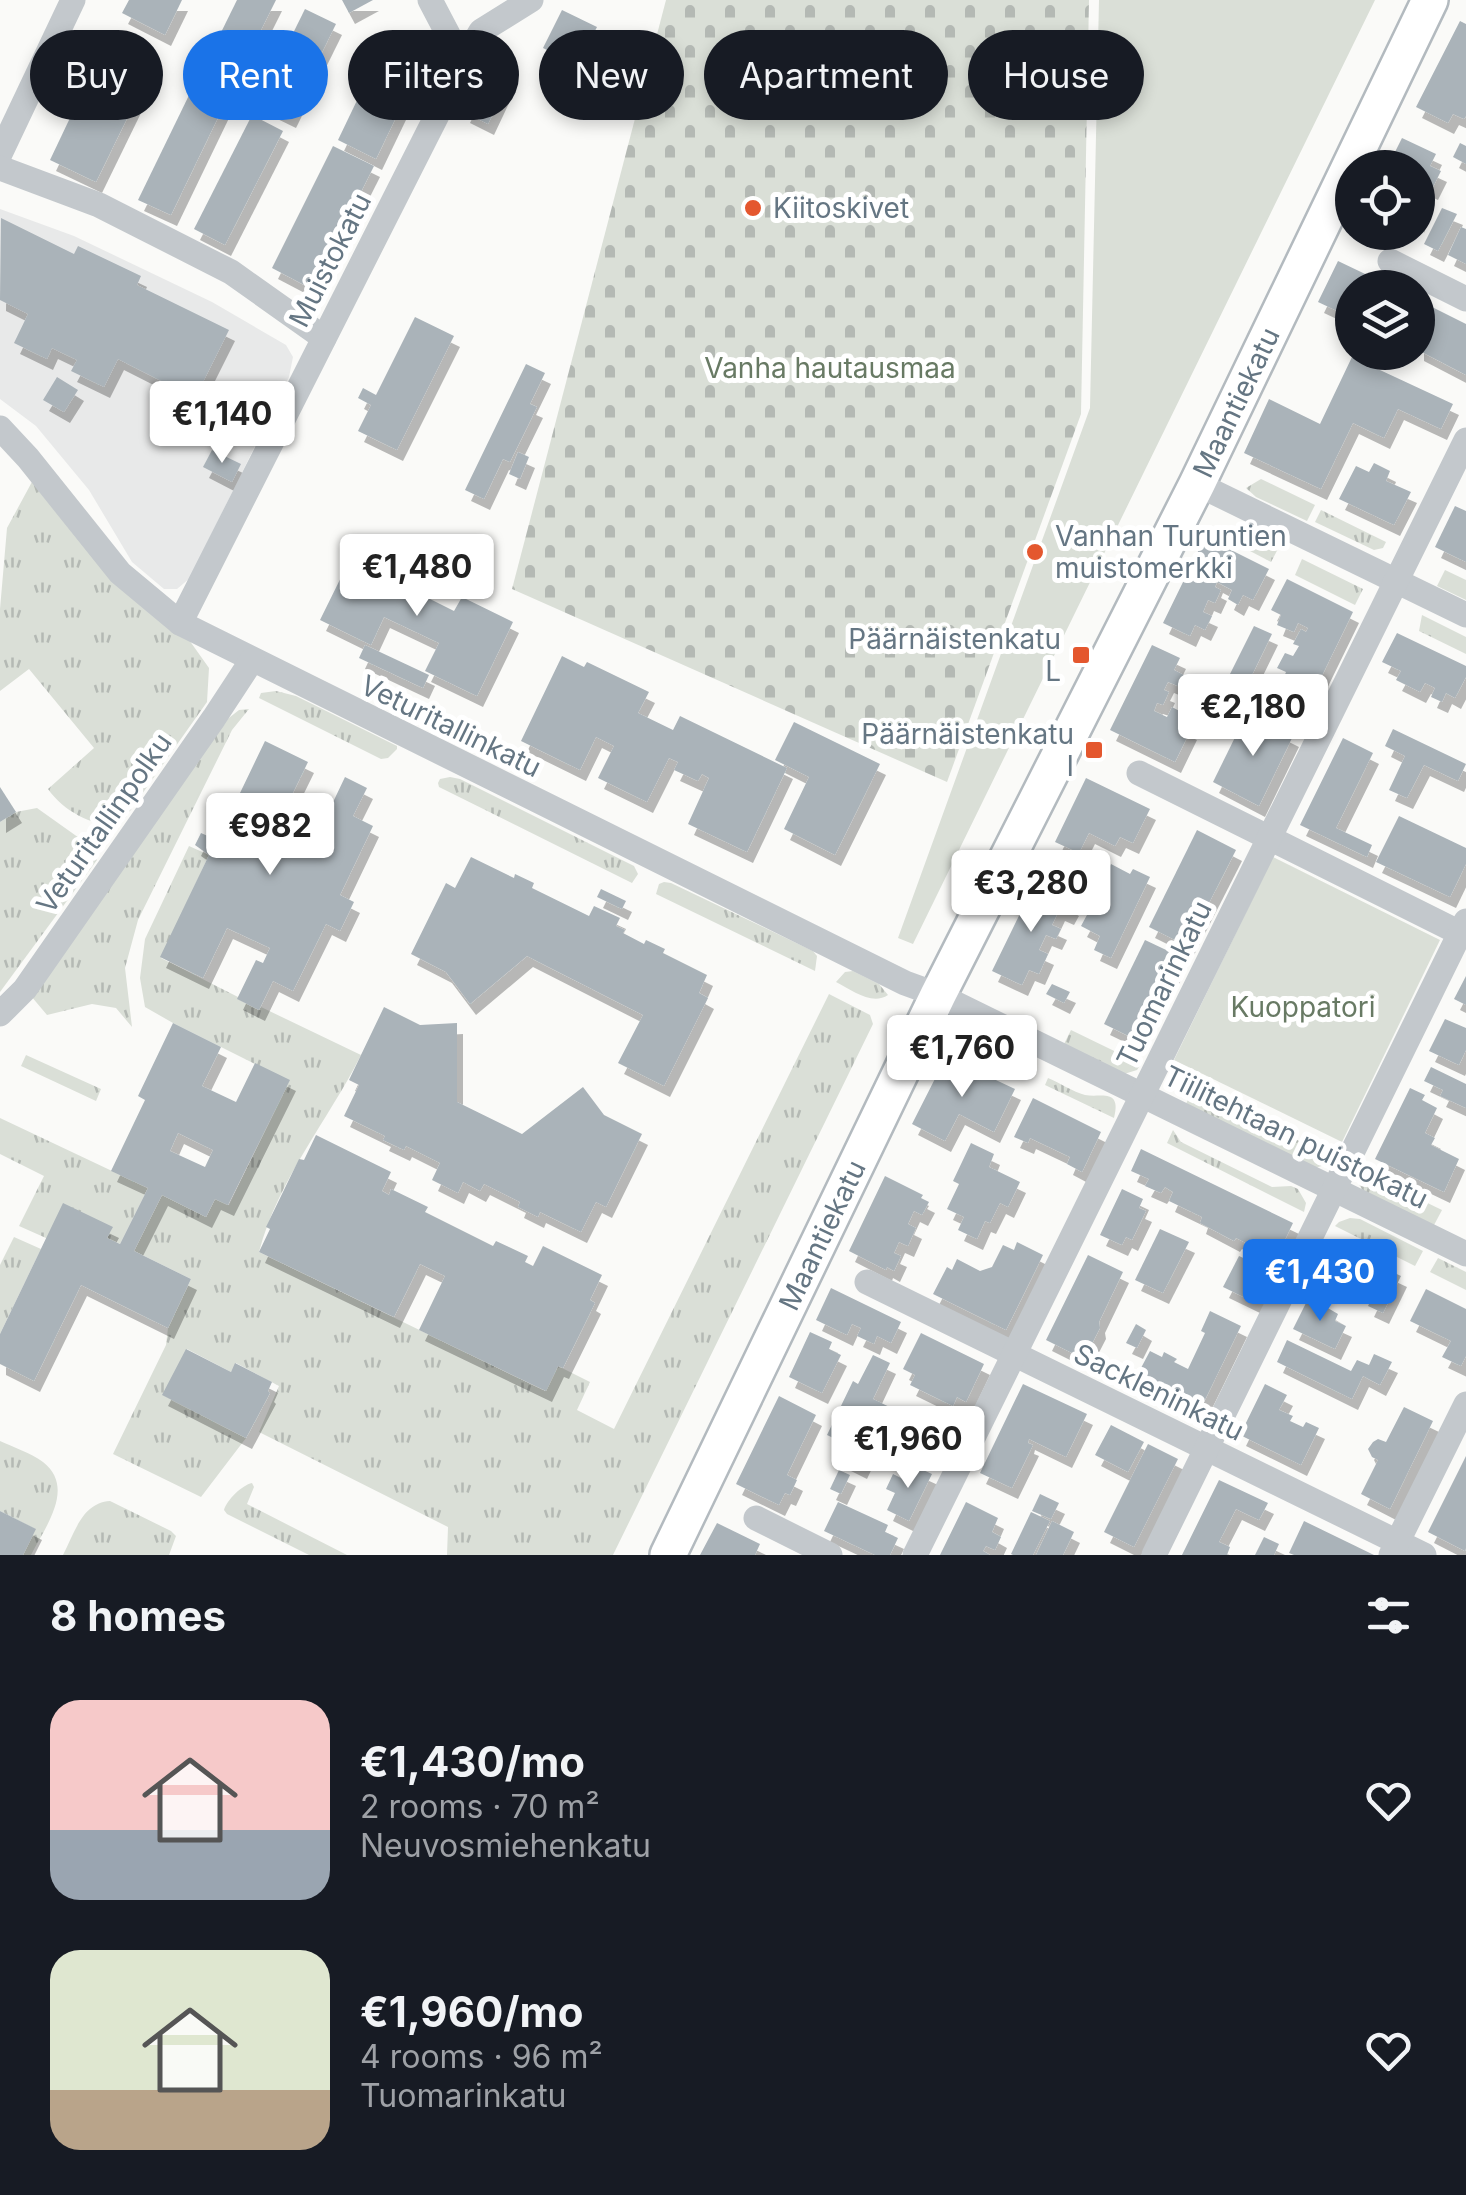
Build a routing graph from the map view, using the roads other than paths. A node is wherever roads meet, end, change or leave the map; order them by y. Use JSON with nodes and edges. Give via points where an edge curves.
{"nodes":[{"id":1,"x":72,"y":0,"type":"edge"},
{"id":2,"x":430,"y":0,"type":"edge"},
{"id":3,"x":531,"y":0,"type":"edge"},
{"id":4,"x":1430,"y":0,"type":"edge"},
{"id":5,"x":446,"y":30,"type":"edge"},
{"id":6,"x":482,"y":30,"type":"edge"},
{"id":7,"x":434,"y":120,"type":"edge"},
{"id":8,"x":0,"y":154,"type":"edge"},
{"id":9,"x":0,"y":168,"type":"edge"},
{"id":10,"x":1390,"y":262,"type":"dead end"},
{"id":11,"x":1466,"y":299,"type":"edge"},
{"id":12,"x":324,"y":338,"type":"junction"},
{"id":13,"x":0,"y":428,"type":"edge"},
{"id":14,"x":1466,"y":440,"type":"edge"},
{"id":15,"x":1196,"y":484,"type":"junction"},
{"id":16,"x":1396,"y":580,"type":"junction"},
{"id":17,"x":1466,"y":614,"type":"edge"},
{"id":18,"x":180,"y":624,"type":"junction"},
{"id":19,"x":252,"y":660,"type":"junction"},
{"id":20,"x":1138,"y":773,"type":"dead end"},
{"id":21,"x":1269,"y":838,"type":"junction"},
{"id":22,"x":1464,"y":930,"type":"edge"},
{"id":23,"x":938,"y":995,"type":"junction"},
{"id":24,"x":0,"y":1014,"type":"edge"},
{"id":25,"x":1142,"y":1095,"type":"junction"},
{"id":26,"x":1334,"y":1189,"type":"junction"},
{"id":27,"x":1466,"y":1254,"type":"edge"},
{"id":28,"x":867,"y":1282,"type":"dead end"},
{"id":29,"x":1015,"y":1354,"type":"junction"},
{"id":30,"x":1466,"y":1404,"type":"edge"},
{"id":31,"x":1207,"y":1450,"type":"junction"},
{"id":32,"x":756,"y":1518,"type":"dead end"},
{"id":33,"x":1394,"y":1548,"type":"edge"},
{"id":34,"x":668,"y":1555,"type":"edge"},
{"id":35,"x":830,"y":1555,"type":"edge"},
{"id":36,"x":916,"y":1555,"type":"edge"},
{"id":37,"x":1154,"y":1555,"type":"edge"},
{"id":38,"x":1424,"y":1555,"type":"edge"}],
"edges":[{"from":1,"to":8,"type":"street"},
{"from":2,"to":5,"type":"street"},
{"from":3,"to":6,"type":"street","name":"Muistokatu"},
{"from":4,"to":15,"type":"main road","name":"Maantiekatu"},
{"from":7,"to":12,"type":"street","name":"Muistokatu"},
{"from":9,"to":12,"type":"street","via":[[99,205],[230,272]]},
{"from":10,"to":11,"type":"street"},
{"from":12,"to":18,"type":"street","name":"Muistokatu"},
{"from":13,"to":18,"type":"street","name":"Veturitallinkatu","via":[[120,574]]},
{"from":14,"to":16,"type":"street","name":"Tuomarinkatu"},
{"from":15,"to":16,"type":"street"},
{"from":15,"to":23,"type":"main road","name":"Maantiekatu"},
{"from":16,"to":17,"type":"street"},
{"from":16,"to":21,"type":"street","name":"Tuomarinkatu"},
{"from":18,"to":19,"type":"street","name":"Veturitallinkatu"},
{"from":19,"to":23,"type":"street","name":"Veturitallinkatu"},
{"from":19,"to":24,"type":"street","name":"Veturitallinpolku","via":[[24,989]]},
{"from":20,"to":21,"type":"street"},
{"from":21,"to":22,"type":"street"},
{"from":21,"to":25,"type":"street","name":"Tuomarinkatu"},
{"from":22,"to":26,"type":"street"},
{"from":23,"to":25,"type":"street","name":"Tiilitehtaan puistokatu"},
{"from":23,"to":34,"type":"main road","name":"Maantiekatu"},
{"from":25,"to":26,"type":"street","name":"Tiilitehtaan puistokatu"},
{"from":25,"to":29,"type":"street","name":"Tuomarinkatu"},
{"from":26,"to":27,"type":"street","name":"Tiilitehtaan puistokatu"},
{"from":26,"to":31,"type":"street"},
{"from":28,"to":29,"type":"street","name":"Sackleninkatu"},
{"from":29,"to":31,"type":"street","name":"Sackleninkatu"},
{"from":29,"to":36,"type":"street","name":"Tuomarinkatu"},
{"from":30,"to":33,"type":"street"},
{"from":31,"to":33,"type":"street","name":"Sackleninkatu"},
{"from":31,"to":37,"type":"street"},
{"from":32,"to":35,"type":"street"},
{"from":33,"to":38,"type":"street","name":"Sackleninkatu"}]}
